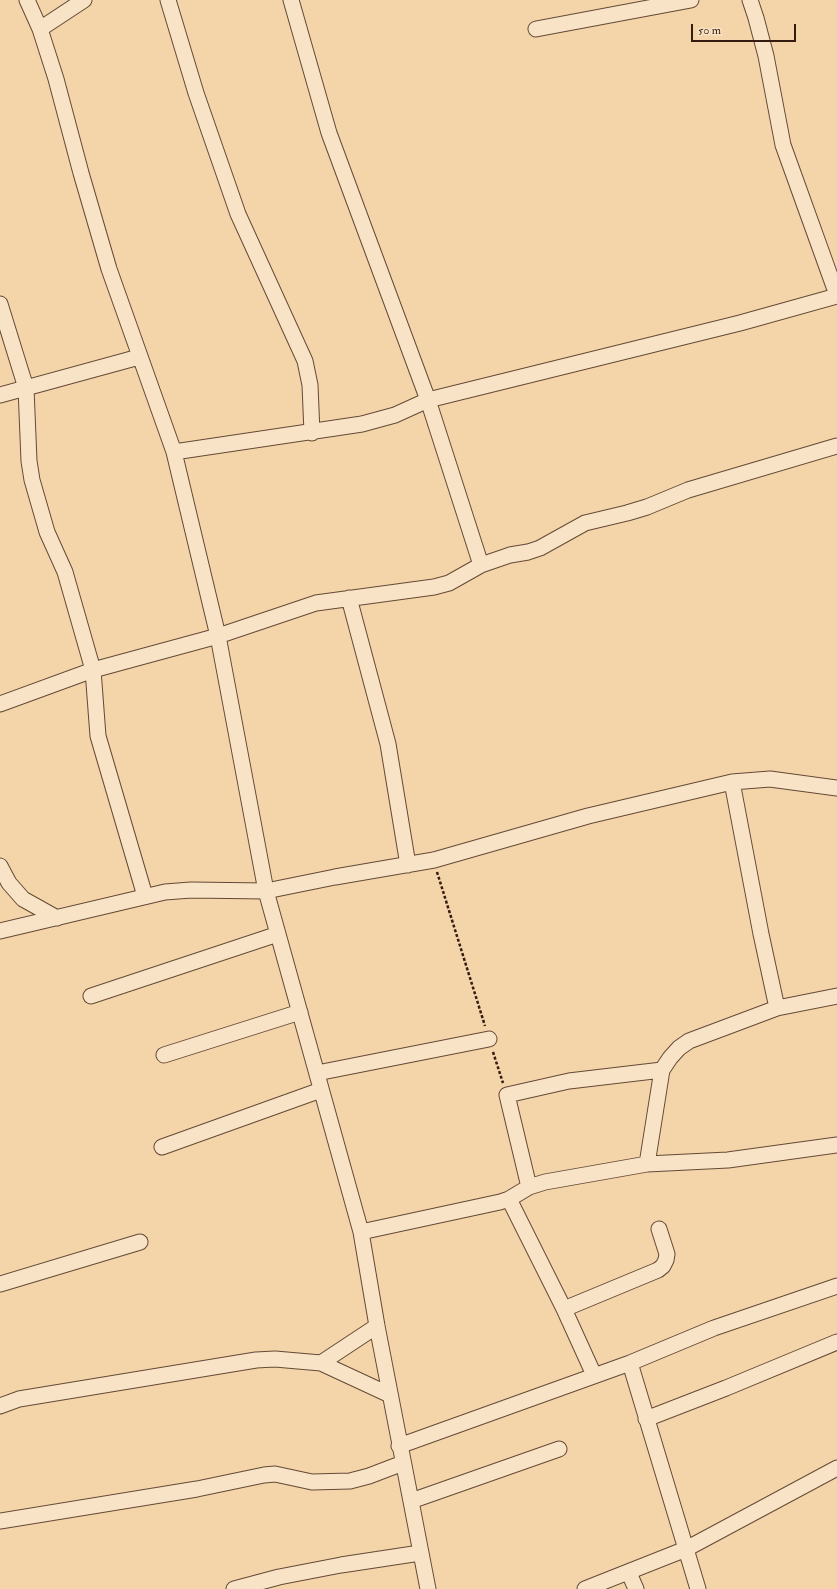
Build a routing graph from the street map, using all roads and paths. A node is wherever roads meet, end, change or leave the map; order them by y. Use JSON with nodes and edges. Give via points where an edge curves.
{"nodes":[{"id":1,"x":27,"y":0,"type":"edge"},
{"id":2,"x":84,"y":0,"type":"edge"},
{"id":3,"x":168,"y":0,"type":"edge"},
{"id":4,"x":292,"y":0,"type":"edge"},
{"id":5,"x":691,"y":0,"type":"edge"},
{"id":6,"x":750,"y":0,"type":"edge"},
{"id":7,"x":40,"y":29,"type":"junction"},
{"id":8,"x":536,"y":29,"type":"dead end"},
{"id":9,"x":837,"y":295,"type":"edge"},
{"id":10,"x":0,"y":304,"type":"edge"},
{"id":11,"x":139,"y":357,"type":"junction"},
{"id":12,"x":26,"y":388,"type":"junction"},
{"id":13,"x":0,"y":395,"type":"edge"},
{"id":14,"x":428,"y":400,"type":"junction"},
{"id":15,"x":312,"y":433,"type":"junction"},
{"id":16,"x":837,"y":446,"type":"edge"},
{"id":17,"x":174,"y":452,"type":"junction"},
{"id":18,"x":481,"y":565,"type":"junction"},
{"id":19,"x":349,"y":598,"type":"junction"},
{"id":20,"x":218,"y":636,"type":"junction"},
{"id":21,"x":94,"y":670,"type":"junction"},
{"id":22,"x":0,"y":704,"type":"edge"},
{"id":23,"x":732,"y":782,"type":"junction"},
{"id":24,"x":837,"y":788,"type":"edge"},
{"id":25,"x":434,"y":860,"type":"junction"},
{"id":26,"x":408,"y":865,"type":"junction"},
{"id":27,"x":0,"y":866,"type":"edge"},
{"id":28,"x":266,"y":891,"type":"junction"},
{"id":29,"x":144,"y":896,"type":"junction"},
{"id":30,"x":57,"y":918,"type":"junction"},
{"id":31,"x":0,"y":931,"type":"edge"},
{"id":32,"x":278,"y":934,"type":"junction"},
{"id":33,"x":91,"y":996,"type":"dead end"},
{"id":34,"x":837,"y":996,"type":"edge"},
{"id":35,"x":777,"y":1008,"type":"junction"},
{"id":36,"x":300,"y":1012,"type":"junction"},
{"id":37,"x":489,"y":1039,"type":"junction"},
{"id":38,"x":164,"y":1055,"type":"dead end"},
{"id":39,"x":662,"y":1070,"type":"junction"},
{"id":40,"x":317,"y":1073,"type":"junction"},
{"id":41,"x":321,"y":1090,"type":"junction"},
{"id":42,"x":507,"y":1095,"type":"junction"},
{"id":43,"x":837,"y":1145,"type":"edge"},
{"id":44,"x":162,"y":1147,"type":"dead end"},
{"id":45,"x":647,"y":1164,"type":"junction"},
{"id":46,"x":529,"y":1187,"type":"junction"},
{"id":47,"x":509,"y":1199,"type":"junction"},
{"id":48,"x":659,"y":1230,"type":"dead end"},
{"id":49,"x":361,"y":1232,"type":"junction"},
{"id":50,"x":140,"y":1242,"type":"dead end"},
{"id":51,"x":0,"y":1284,"type":"edge"},
{"id":52,"x":837,"y":1286,"type":"edge"},
{"id":53,"x":564,"y":1309,"type":"junction"},
{"id":54,"x":377,"y":1326,"type":"junction"},
{"id":55,"x":837,"y":1342,"type":"edge"},
{"id":56,"x":321,"y":1363,"type":"junction"},
{"id":57,"x":630,"y":1363,"type":"junction"},
{"id":58,"x":594,"y":1375,"type":"junction"},
{"id":59,"x":390,"y":1394,"type":"junction"},
{"id":60,"x":0,"y":1406,"type":"edge"},
{"id":61,"x":646,"y":1419,"type":"junction"},
{"id":62,"x":399,"y":1446,"type":"junction"},
{"id":63,"x":559,"y":1449,"type":"dead end"},
{"id":64,"x":403,"y":1463,"type":"junction"},
{"id":65,"x":837,"y":1468,"type":"edge"},
{"id":66,"x":411,"y":1501,"type":"junction"},
{"id":67,"x":0,"y":1521,"type":"edge"},
{"id":68,"x":686,"y":1548,"type":"junction"},
{"id":69,"x":420,"y":1553,"type":"junction"},
{"id":70,"x":628,"y":1573,"type":"junction"},
{"id":71,"x":234,"y":1589,"type":"edge"},
{"id":72,"x":428,"y":1589,"type":"edge"},
{"id":73,"x":586,"y":1589,"type":"edge"},
{"id":74,"x":636,"y":1589,"type":"edge"},
{"id":75,"x":698,"y":1589,"type":"edge"}],
"edges":[{"from":1,"to":7,"type":"street"},
{"from":2,"to":7,"type":"street"},
{"from":3,"to":15,"type":"street","via":[[196,93],[238,214],[305,361],[310,385]]},
{"from":4,"to":14,"type":"street","via":[[329,133]]},
{"from":5,"to":8,"type":"street"},
{"from":6,"to":9,"type":"street","via":[[766,56],[783,145]]},
{"from":7,"to":11,"type":"street","via":[[109,269]]},
{"from":9,"to":14,"type":"street","via":[[740,323]]},
{"from":10,"to":12,"type":"street"},
{"from":11,"to":12,"type":"street"},
{"from":11,"to":17,"type":"street"},
{"from":12,"to":13,"type":"street"},
{"from":12,"to":21,"type":"street","via":[[32,480],[47,532],[66,572]]},
{"from":14,"to":15,"type":"street","via":[[395,415]]},
{"from":14,"to":18,"type":"street"},
{"from":15,"to":17,"type":"street"},
{"from":16,"to":18,"type":"street","via":[[688,490],[647,507],[585,523],[540,548]]},
{"from":17,"to":20,"type":"street"},
{"from":18,"to":19,"type":"street","via":[[449,583],[434,587]]},
{"from":19,"to":20,"type":"street","via":[[316,603]]},
{"from":19,"to":26,"type":"street","via":[[388,744]]},
{"from":20,"to":21,"type":"street"},
{"from":20,"to":28,"type":"street"},
{"from":21,"to":22,"type":"street"},
{"from":21,"to":29,"type":"street","via":[[98,736]]},
{"from":23,"to":24,"type":"street","via":[[770,779]]},
{"from":23,"to":25,"type":"street","via":[[588,816]]},
{"from":23,"to":35,"type":"street"},
{"from":25,"to":26,"type":"street"},
{"from":25,"to":37,"type":"path"},
{"from":26,"to":28,"type":"street"},
{"from":27,"to":30,"type":"street","via":[[9,883],[23,899]]},
{"from":28,"to":29,"type":"street","via":[[191,890]]},
{"from":28,"to":32,"type":"street"},
{"from":29,"to":30,"type":"street"},
{"from":30,"to":31,"type":"street"},
{"from":32,"to":33,"type":"street"},
{"from":32,"to":36,"type":"street"},
{"from":34,"to":35,"type":"street"},
{"from":35,"to":39,"type":"street","via":[[689,1041],[679,1048]]},
{"from":36,"to":38,"type":"street"},
{"from":36,"to":40,"type":"street"},
{"from":37,"to":40,"type":"street"},
{"from":37,"to":42,"type":"path"},
{"from":39,"to":42,"type":"street","via":[[569,1081]]},
{"from":39,"to":45,"type":"street"},
{"from":40,"to":41,"type":"street"},
{"from":41,"to":44,"type":"street"},
{"from":41,"to":49,"type":"street"},
{"from":42,"to":46,"type":"street"},
{"from":43,"to":45,"type":"street","via":[[734,1160]]},
{"from":45,"to":46,"type":"street"},
{"from":46,"to":47,"type":"street"},
{"from":47,"to":49,"type":"street"},
{"from":47,"to":53,"type":"street"},
{"from":48,"to":53,"type":"street","via":[[667,1254],[663,1266]]},
{"from":49,"to":54,"type":"street"},
{"from":50,"to":51,"type":"street"},
{"from":52,"to":57,"type":"street","via":[[714,1328]]},
{"from":53,"to":58,"type":"street"},
{"from":54,"to":56,"type":"street"},
{"from":54,"to":59,"type":"street"},
{"from":55,"to":61,"type":"street"},
{"from":56,"to":59,"type":"street"},
{"from":56,"to":60,"type":"street","via":[[256,1360],[19,1399]]},
{"from":57,"to":58,"type":"street"},
{"from":57,"to":61,"type":"street"},
{"from":58,"to":62,"type":"street"},
{"from":59,"to":62,"type":"street"},
{"from":61,"to":68,"type":"street"},
{"from":62,"to":64,"type":"street"},
{"from":63,"to":66,"type":"street"},
{"from":64,"to":66,"type":"street"},
{"from":64,"to":67,"type":"street","via":[[350,1481],[312,1482],[275,1474],[264,1475],[197,1489]]},
{"from":65,"to":68,"type":"street"},
{"from":66,"to":69,"type":"street"},
{"from":68,"to":70,"type":"street"},
{"from":68,"to":75,"type":"street"},
{"from":69,"to":71,"type":"street","via":[[341,1565]]},
{"from":69,"to":72,"type":"street"},
{"from":70,"to":73,"type":"street"},
{"from":70,"to":74,"type":"street"}]}
